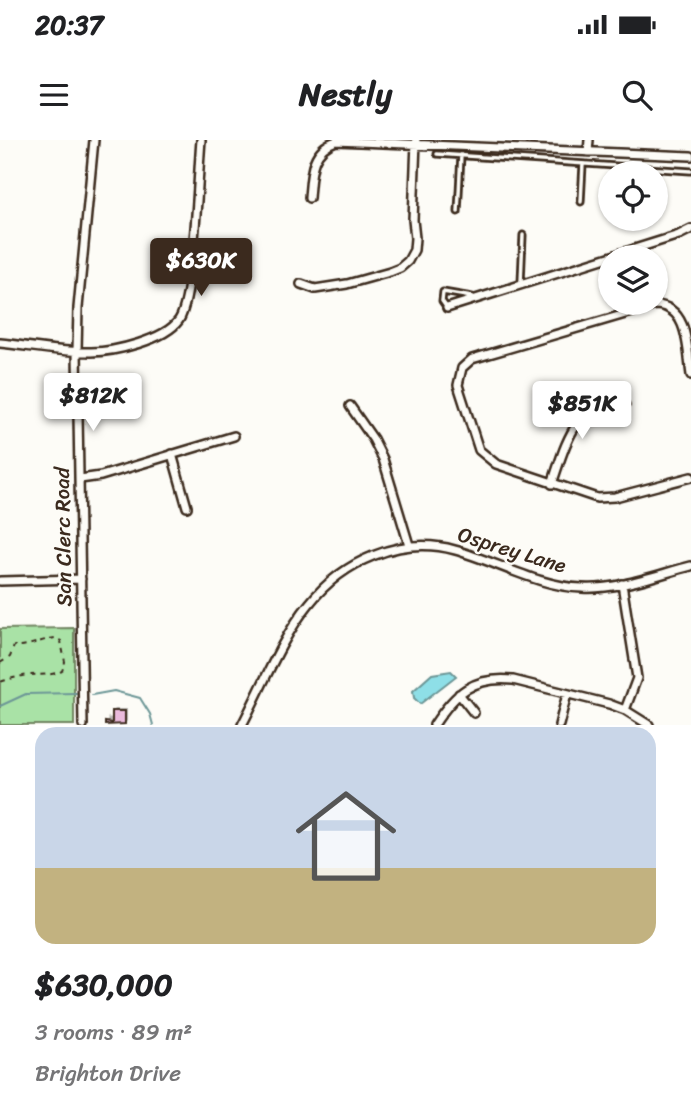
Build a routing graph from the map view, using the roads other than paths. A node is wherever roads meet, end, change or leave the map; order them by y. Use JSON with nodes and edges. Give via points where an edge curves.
{"nodes":[{"id":1,"x":94,"y":140,"type":"edge"},
{"id":2,"x":201,"y":140,"type":"edge"},
{"id":3,"x":589,"y":140,"type":"edge"},
{"id":4,"x":416,"y":142,"type":"edge"},
{"id":5,"x":324,"y":143,"type":"edge"},
{"id":6,"x":500,"y":144,"type":"edge"},
{"id":7,"x":588,"y":152,"type":"junction"},
{"id":8,"x":437,"y":154,"type":"dead end"},
{"id":9,"x":461,"y":155,"type":"junction"},
{"id":10,"x":691,"y":156,"type":"edge"},
{"id":11,"x":583,"y":164,"type":"junction"},
{"id":12,"x":691,"y":171,"type":"edge"},
{"id":13,"x":309,"y":198,"type":"dead end"},
{"id":14,"x":582,"y":202,"type":"dead end"},
{"id":15,"x":458,"y":212,"type":"dead end"},
{"id":16,"x":691,"y":229,"type":"edge"},
{"id":17,"x":523,"y":235,"type":"dead end"},
{"id":18,"x":301,"y":284,"type":"dead end"},
{"id":19,"x":522,"y":285,"type":"junction"},
{"id":20,"x":477,"y":299,"type":"junction"},
{"id":21,"x":447,"y":308,"type":"joint"},
{"id":22,"x":688,"y":335,"type":"edge"},
{"id":23,"x":0,"y":343,"type":"edge"},
{"id":24,"x":77,"y":351,"type":"junction"},
{"id":25,"x":691,"y":375,"type":"edge"},
{"id":26,"x":625,"y":405,"type":"dead end"},
{"id":27,"x":350,"y":406,"type":"dead end"},
{"id":28,"x":234,"y":436,"type":"dead end"},
{"id":29,"x":172,"y":454,"type":"junction"},
{"id":30,"x":691,"y":478,"type":"edge"},
{"id":31,"x":80,"y":479,"type":"junction"},
{"id":32,"x":552,"y":484,"type":"junction"},
{"id":33,"x":187,"y":507,"type":"dead end"},
{"id":34,"x":409,"y":545,"type":"junction"},
{"id":35,"x":691,"y":566,"type":"edge"},
{"id":36,"x":81,"y":579,"type":"junction"},
{"id":37,"x":0,"y":581,"type":"edge"},
{"id":38,"x":622,"y":584,"type":"junction"},
{"id":39,"x":458,"y":694,"type":"junction"},
{"id":40,"x":567,"y":694,"type":"junction"},
{"id":41,"x":625,"y":710,"type":"junction"},
{"id":42,"x":474,"y":713,"type":"dead end"},
{"id":43,"x":83,"y":725,"type":"edge"},
{"id":44,"x":242,"y":725,"type":"edge"},
{"id":45,"x":434,"y":725,"type":"edge"},
{"id":46,"x":559,"y":725,"type":"edge"},
{"id":47,"x":649,"y":725,"type":"edge"}],
"edges":[{"from":1,"to":24,"type":"street","name":"San Clerc Road"},
{"from":2,"to":24,"type":"street","via":[[188,296],[179,321],[156,336],[110,351]]},
{"from":3,"to":7,"type":"street"},
{"from":4,"to":5,"type":"street"},
{"from":4,"to":6,"type":"street"},
{"from":4,"to":18,"type":"street","via":[[415,238],[408,261],[390,272],[347,284],[315,289]]},
{"from":5,"to":13,"type":"street","via":[[313,164]]},
{"from":6,"to":7,"type":"street"},
{"from":7,"to":10,"type":"street"},
{"from":8,"to":9,"type":"lane"},
{"from":9,"to":11,"type":"lane"},
{"from":9,"to":15,"type":"lane"},
{"from":11,"to":12,"type":"lane"},
{"from":11,"to":14,"type":"lane"},
{"from":16,"to":19,"type":"street"},
{"from":17,"to":19,"type":"lane"},
{"from":19,"to":20,"type":"street"},
{"from":20,"to":21,"type":"street"},
{"from":20,"to":21,"type":"lane","via":[[443,292]]},
{"from":22,"to":25,"type":"street"},
{"from":22,"to":32,"type":"street","via":[[674,312],[649,306],[472,359],[462,368],[458,385],[479,450],[496,464]]},
{"from":23,"to":24,"type":"street"},
{"from":24,"to":31,"type":"street","name":"San Clerc Road"},
{"from":26,"to":32,"type":"street","via":[[612,403],[595,409],[577,423]]},
{"from":27,"to":34,"type":"street","via":[[383,459]]},
{"from":28,"to":29,"type":"street"},
{"from":29,"to":31,"type":"street"},
{"from":29,"to":33,"type":"street"},
{"from":30,"to":32,"type":"street","via":[[607,498]]},
{"from":31,"to":36,"type":"street","name":"San Clerc Road"},
{"from":34,"to":38,"type":"street","name":"Osprey Lane","via":[[453,549],[567,586]]},
{"from":34,"to":44,"type":"street","name":"Osprey Lane","via":[[373,555],[321,591],[296,622]]},
{"from":35,"to":38,"type":"street","name":"Osprey Lane"},
{"from":36,"to":37,"type":"street"},
{"from":36,"to":43,"type":"street","name":"San Clerc Road"},
{"from":38,"to":41,"type":"street","via":[[637,678]]},
{"from":39,"to":40,"type":"street","via":[[499,678]]},
{"from":39,"to":42,"type":"street"},
{"from":39,"to":45,"type":"street"},
{"from":40,"to":41,"type":"street"},
{"from":40,"to":46,"type":"street"},
{"from":41,"to":47,"type":"street"}]}
